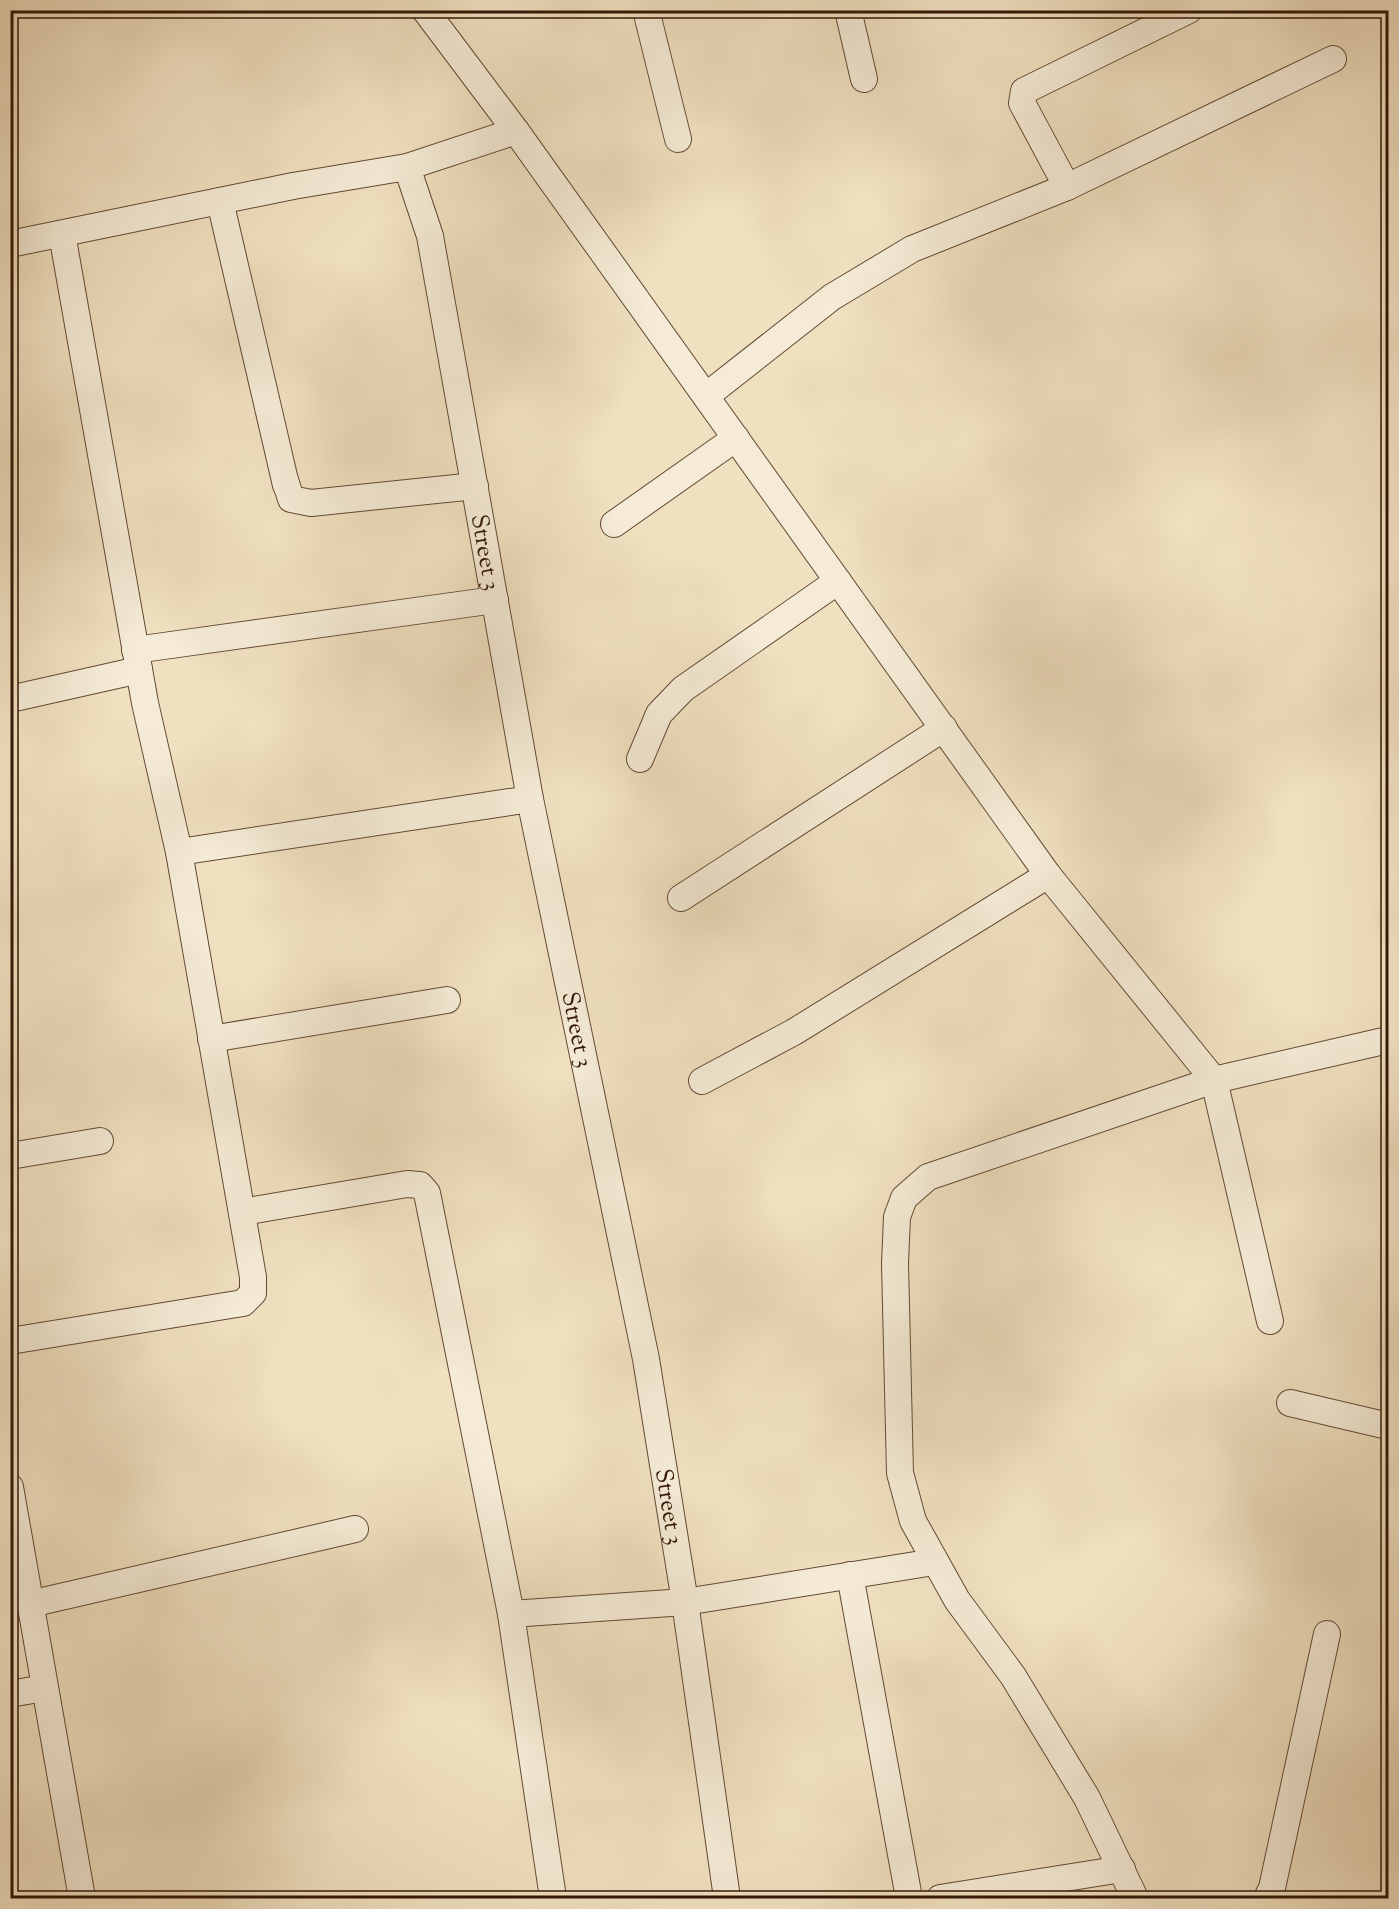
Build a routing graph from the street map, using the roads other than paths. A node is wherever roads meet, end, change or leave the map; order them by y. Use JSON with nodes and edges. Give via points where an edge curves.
{"nodes":[{"id":1,"x":425,"y":10,"type":"edge"},
{"id":2,"x":646,"y":10,"type":"edge"},
{"id":3,"x":848,"y":10,"type":"edge"},
{"id":4,"x":1189,"y":10,"type":"edge"},
{"id":5,"x":1333,"y":59,"type":"dead end"},
{"id":6,"x":864,"y":79,"type":"dead end"},
{"id":7,"x":516,"y":131,"type":"junction"},
{"id":8,"x":678,"y":139,"type":"dead end"},
{"id":9,"x":407,"y":167,"type":"junction"},
{"id":10,"x":1067,"y":187,"type":"junction"},
{"id":11,"x":220,"y":201,"type":"junction"},
{"id":12,"x":62,"y":234,"type":"junction"},
{"id":13,"x":10,"y":244,"type":"edge"},
{"id":14,"x":706,"y":396,"type":"junction"},
{"id":15,"x":736,"y":438,"type":"junction"},
{"id":16,"x":475,"y":486,"type":"junction"},
{"id":17,"x":614,"y":524,"type":"dead end"},
{"id":18,"x":838,"y":581,"type":"junction"},
{"id":19,"x":495,"y":600,"type":"junction"},
{"id":20,"x":137,"y":660,"type":"junction"},
{"id":21,"x":10,"y":699,"type":"edge"},
{"id":22,"x":944,"y":728,"type":"junction"},
{"id":23,"x":640,"y":759,"type":"dead end"},
{"id":24,"x":531,"y":799,"type":"junction"},
{"id":25,"x":179,"y":852,"type":"junction"},
{"id":26,"x":1047,"y":875,"type":"junction"},
{"id":27,"x":681,"y":898,"type":"dead end"},
{"id":28,"x":447,"y":1000,"type":"dead end"},
{"id":29,"x":212,"y":1039,"type":"junction"},
{"id":30,"x":1389,"y":1040,"type":"edge"},
{"id":31,"x":1214,"y":1080,"type":"junction"},
{"id":32,"x":702,"y":1081,"type":"dead end"},
{"id":33,"x":100,"y":1141,"type":"dead end"},
{"id":34,"x":10,"y":1156,"type":"edge"},
{"id":35,"x":242,"y":1212,"type":"junction"},
{"id":36,"x":1270,"y":1321,"type":"dead end"},
{"id":37,"x":10,"y":1341,"type":"edge"},
{"id":38,"x":1290,"y":1403,"type":"dead end"},
{"id":39,"x":1389,"y":1426,"type":"edge"},
{"id":40,"x":10,"y":1487,"type":"edge"},
{"id":41,"x":13,"y":1515,"type":"edge"},
{"id":42,"x":355,"y":1528,"type":"dead end"},
{"id":43,"x":934,"y":1562,"type":"junction"},
{"id":44,"x":850,"y":1575,"type":"junction"},
{"id":45,"x":686,"y":1602,"type":"junction"},
{"id":46,"x":30,"y":1604,"type":"junction"},
{"id":47,"x":511,"y":1614,"type":"junction"},
{"id":48,"x":1327,"y":1634,"type":"dead end"},
{"id":49,"x":44,"y":1688,"type":"junction"},
{"id":50,"x":10,"y":1694,"type":"edge"},
{"id":51,"x":1122,"y":1869,"type":"junction"},
{"id":52,"x":82,"y":1899,"type":"edge"},
{"id":53,"x":554,"y":1899,"type":"edge"},
{"id":54,"x":727,"y":1899,"type":"edge"},
{"id":55,"x":909,"y":1899,"type":"edge"},
{"id":56,"x":940,"y":1899,"type":"edge"},
{"id":57,"x":1135,"y":1899,"type":"edge"},
{"id":58,"x":1267,"y":1899,"type":"edge"}],
"edges":[{"from":1,"to":7,"type":"street"},
{"from":2,"to":8,"type":"street"},
{"from":3,"to":6,"type":"street"},
{"from":4,"to":10,"type":"street","via":[[1024,91],[1022,103]]},
{"from":5,"to":10,"type":"street"},
{"from":7,"to":9,"type":"street"},
{"from":7,"to":14,"type":"street"},
{"from":9,"to":11,"type":"street"},
{"from":9,"to":16,"type":"street","name":"Street 3","via":[[430,236]]},
{"from":10,"to":14,"type":"street","via":[[912,249],[832,297]]},
{"from":11,"to":12,"type":"street"},
{"from":11,"to":16,"type":"street","via":[[291,499],[311,503]]},
{"from":12,"to":13,"type":"street"},
{"from":12,"to":20,"type":"street"},
{"from":14,"to":15,"type":"street"},
{"from":15,"to":17,"type":"street"},
{"from":15,"to":18,"type":"street"},
{"from":16,"to":19,"type":"street","name":"Street 3"},
{"from":18,"to":22,"type":"street"},
{"from":18,"to":23,"type":"street","via":[[683,689],[659,714]]},
{"from":19,"to":20,"type":"street"},
{"from":19,"to":24,"type":"street","name":"Street 3"},
{"from":20,"to":21,"type":"street"},
{"from":20,"to":25,"type":"street"},
{"from":22,"to":26,"type":"street"},
{"from":22,"to":27,"type":"street"},
{"from":24,"to":25,"type":"street"},
{"from":24,"to":45,"type":"street","name":"Street 3","via":[[646,1359]]},
{"from":25,"to":29,"type":"street"},
{"from":26,"to":31,"type":"street"},
{"from":26,"to":32,"type":"street","via":[[794,1032]]},
{"from":28,"to":29,"type":"street"},
{"from":29,"to":35,"type":"street"},
{"from":30,"to":31,"type":"street"},
{"from":31,"to":36,"type":"street"},
{"from":31,"to":43,"type":"street","via":[[928,1178],[904,1198],[897,1217],[895,1263],[900,1473],[913,1521]]},
{"from":33,"to":34,"type":"street"},
{"from":35,"to":37,"type":"street","via":[[253,1277],[253,1293],[243,1303]]},
{"from":35,"to":47,"type":"street","via":[[407,1184],[420,1185],[427,1193]]},
{"from":38,"to":39,"type":"street"},
{"from":40,"to":41,"type":"street"},
{"from":41,"to":46,"type":"street"},
{"from":42,"to":46,"type":"street"},
{"from":43,"to":44,"type":"street"},
{"from":43,"to":51,"type":"street","via":[[1013,1676],[1087,1798]]},
{"from":44,"to":45,"type":"street"},
{"from":44,"to":55,"type":"street"},
{"from":45,"to":47,"type":"street"},
{"from":45,"to":54,"type":"street","name":"Street 3"},
{"from":46,"to":49,"type":"street"},
{"from":47,"to":53,"type":"street"},
{"from":48,"to":58,"type":"street"},
{"from":49,"to":50,"type":"street"},
{"from":49,"to":52,"type":"street"},
{"from":51,"to":56,"type":"street"},
{"from":51,"to":57,"type":"street"}]}
